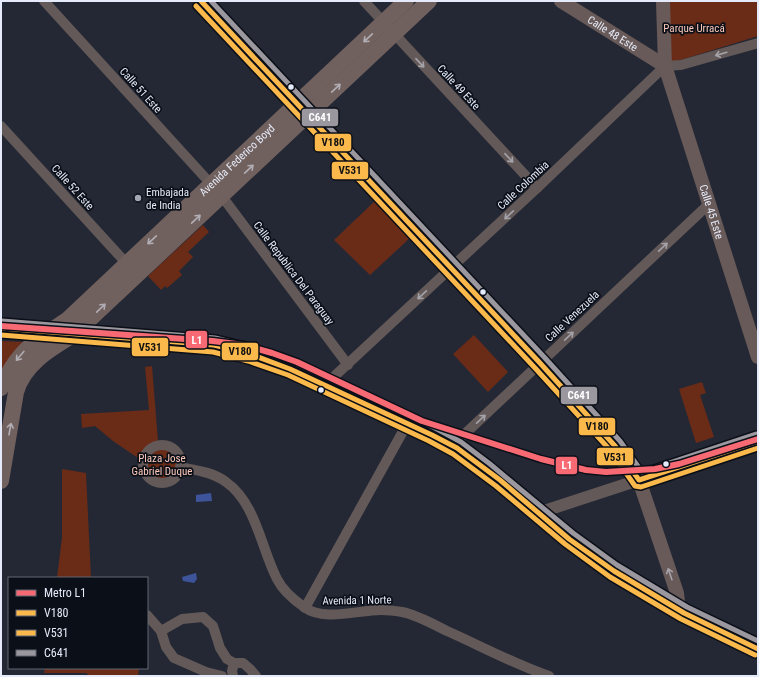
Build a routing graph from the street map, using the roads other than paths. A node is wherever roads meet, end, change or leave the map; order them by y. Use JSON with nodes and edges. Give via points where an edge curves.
{"nodes":[{"id":1,"x":44,"y":1,"type":"edge"},
{"id":2,"x":201,"y":1,"type":"edge"},
{"id":3,"x":364,"y":1,"type":"edge"},
{"id":4,"x":406,"y":1,"type":"edge"},
{"id":5,"x":429,"y":1,"type":"edge"},
{"id":6,"x":561,"y":1,"type":"edge"},
{"id":7,"x":663,"y":1,"type":"edge"},
{"id":8,"x":389,"y":28,"type":"junction"},
{"id":9,"x":758,"y":43,"type":"edge"},
{"id":10,"x":665,"y":66,"type":"junction"},
{"id":11,"x":302,"y":109,"type":"junction"},
{"id":12,"x":1,"y":126,"type":"edge"},
{"id":13,"x":537,"y":188,"type":"junction"},
{"id":14,"x":216,"y":190,"type":"junction"},
{"id":15,"x":709,"y":204,"type":"junction"},
{"id":16,"x":127,"y":264,"type":"junction"},
{"id":17,"x":451,"y":269,"type":"junction"},
{"id":18,"x":126,"y":284,"type":"junction"},
{"id":19,"x":1,"y":328,"type":"edge"},
{"id":20,"x":48,"y":332,"type":"junction"},
{"id":21,"x":73,"y":335,"type":"junction"},
{"id":22,"x":758,"y":357,"type":"edge"},
{"id":23,"x":540,"y":363,"type":"junction"},
{"id":24,"x":348,"y":364,"type":"junction"},
{"id":25,"x":326,"y":384,"type":"junction"},
{"id":26,"x":1,"y":388,"type":"edge"},
{"id":27,"x":407,"y":424,"type":"junction"},
{"id":28,"x":758,"y":441,"type":"edge"},
{"id":29,"x":452,"y":446,"type":"junction"},
{"id":30,"x":180,"y":467,"type":"dead end"},
{"id":31,"x":639,"y":480,"type":"junction"},
{"id":32,"x":1,"y":481,"type":"edge"},
{"id":33,"x":538,"y":513,"type":"junction"},
{"id":34,"x":305,"y":608,"type":"junction"},
{"id":35,"x":678,"y":611,"type":"junction"},
{"id":36,"x":148,"y":617,"type":"edge"},
{"id":37,"x":161,"y":631,"type":"junction"},
{"id":38,"x":758,"y":649,"type":"edge"},
{"id":39,"x":234,"y":663,"type":"junction"},
{"id":40,"x":222,"y":676,"type":"edge"},
{"id":41,"x":233,"y":676,"type":"edge"},
{"id":42,"x":256,"y":676,"type":"edge"},
{"id":43,"x":549,"y":676,"type":"edge"}],
"edges":[{"from":1,"to":14,"type":"street","name":"Calle 51 Este"},
{"from":2,"to":11,"type":"main road"},
{"from":3,"to":8,"type":"street","name":"Calle 49 Este"},
{"from":4,"to":8,"type":"main road","name":"Avenida Federico Boyd"},
{"from":5,"to":8,"type":"main road","name":"Avenida Federico Boyd"},
{"from":6,"to":10,"type":"main road","name":"Calle 48 Este"},
{"from":7,"to":10,"type":"main road","name":"Calle 45 Este"},
{"from":8,"to":11,"type":"main road","name":"Avenida Federico Boyd"},
{"from":8,"to":13,"type":"street","name":"Calle 49 Este","one_way":true},
{"from":9,"to":10,"type":"street","one_way":true,"via":[[681,65]]},
{"from":10,"to":13,"type":"street","name":"Calle Colombia"},
{"from":10,"to":15,"type":"main road","name":"Calle 45 Este"},
{"from":11,"to":14,"type":"main road","name":"Avenida Federico Boyd"},
{"from":11,"to":17,"type":"main road"},
{"from":12,"to":16,"type":"street","name":"Calle 52 Este"},
{"from":13,"to":17,"type":"street","name":"Calle Colombia","one_way":true},
{"from":14,"to":16,"type":"main road","name":"Avenida Federico Boyd","one_way":true},
{"from":18,"to":14,"type":"main road","name":"Avenida Federico Boyd","one_way":true},
{"from":14,"to":24,"type":"street","name":"Calle Republica Del Paraguay"},
{"from":15,"to":22,"type":"main road","name":"Calle 45 Este"},
{"from":23,"to":15,"type":"street","name":"Calle Venezuela","one_way":true},
{"from":16,"to":18,"type":"main road","via":[[130,273]]},
{"from":16,"to":20,"type":"main road","name":"Avenida Federico Boyd","via":[[67,320]]},
{"from":17,"to":23,"type":"main road"},
{"from":17,"to":24,"type":"street","name":"Calle Colombia","one_way":true},
{"from":21,"to":18,"type":"main road","name":"Avenida Federico Boyd","one_way":true},
{"from":19,"to":20,"type":"main road"},
{"from":20,"to":21,"type":"main road"},
{"from":20,"to":26,"type":"main road","name":"Avenida Federico Boyd","one_way":true,"via":[[18,358]]},
{"from":21,"to":25,"type":"main road","via":[[136,338],[227,348],[286,366]]},
{"from":32,"to":21,"type":"main road","name":"Avenida Federico Boyd","one_way":true,"via":[[19,383],[30,366]]},
{"from":29,"to":23,"type":"street","name":"Calle Venezuela","one_way":true},
{"from":23,"to":31,"type":"main road","via":[[615,446]]},
{"from":24,"to":25,"type":"street","name":"Calle Colombia"},
{"from":25,"to":27,"type":"main road"},
{"from":27,"to":29,"type":"main road"},
{"from":27,"to":34,"type":"street"},
{"from":28,"to":31,"type":"street"},
{"from":29,"to":33,"type":"main road","via":[[493,474]]},
{"from":30,"to":34,"type":"street","name":"Avenida 1 Norte","via":[[206,472],[225,481],[236,491],[252,517],[277,581]]},
{"from":31,"to":33,"type":"street"},
{"from":35,"to":31,"type":"main road","one_way":true,"via":[[677,593]]},
{"from":33,"to":35,"type":"main road","via":[[566,537],[610,568]]},
{"from":34,"to":43,"type":"street","name":"Avenida 1 Norte","via":[[327,614],[382,610],[404,613]]},
{"from":35,"to":38,"type":"main road"},
{"from":36,"to":37,"type":"street"},
{"from":37,"to":39,"type":"street","via":[[182,619],[203,617],[213,626],[220,648],[227,659]]},
{"from":37,"to":40,"type":"street","via":[[166,647],[174,658]]},
{"from":39,"to":41,"type":"street"},
{"from":39,"to":42,"type":"street","via":[[243,663]]}]}
